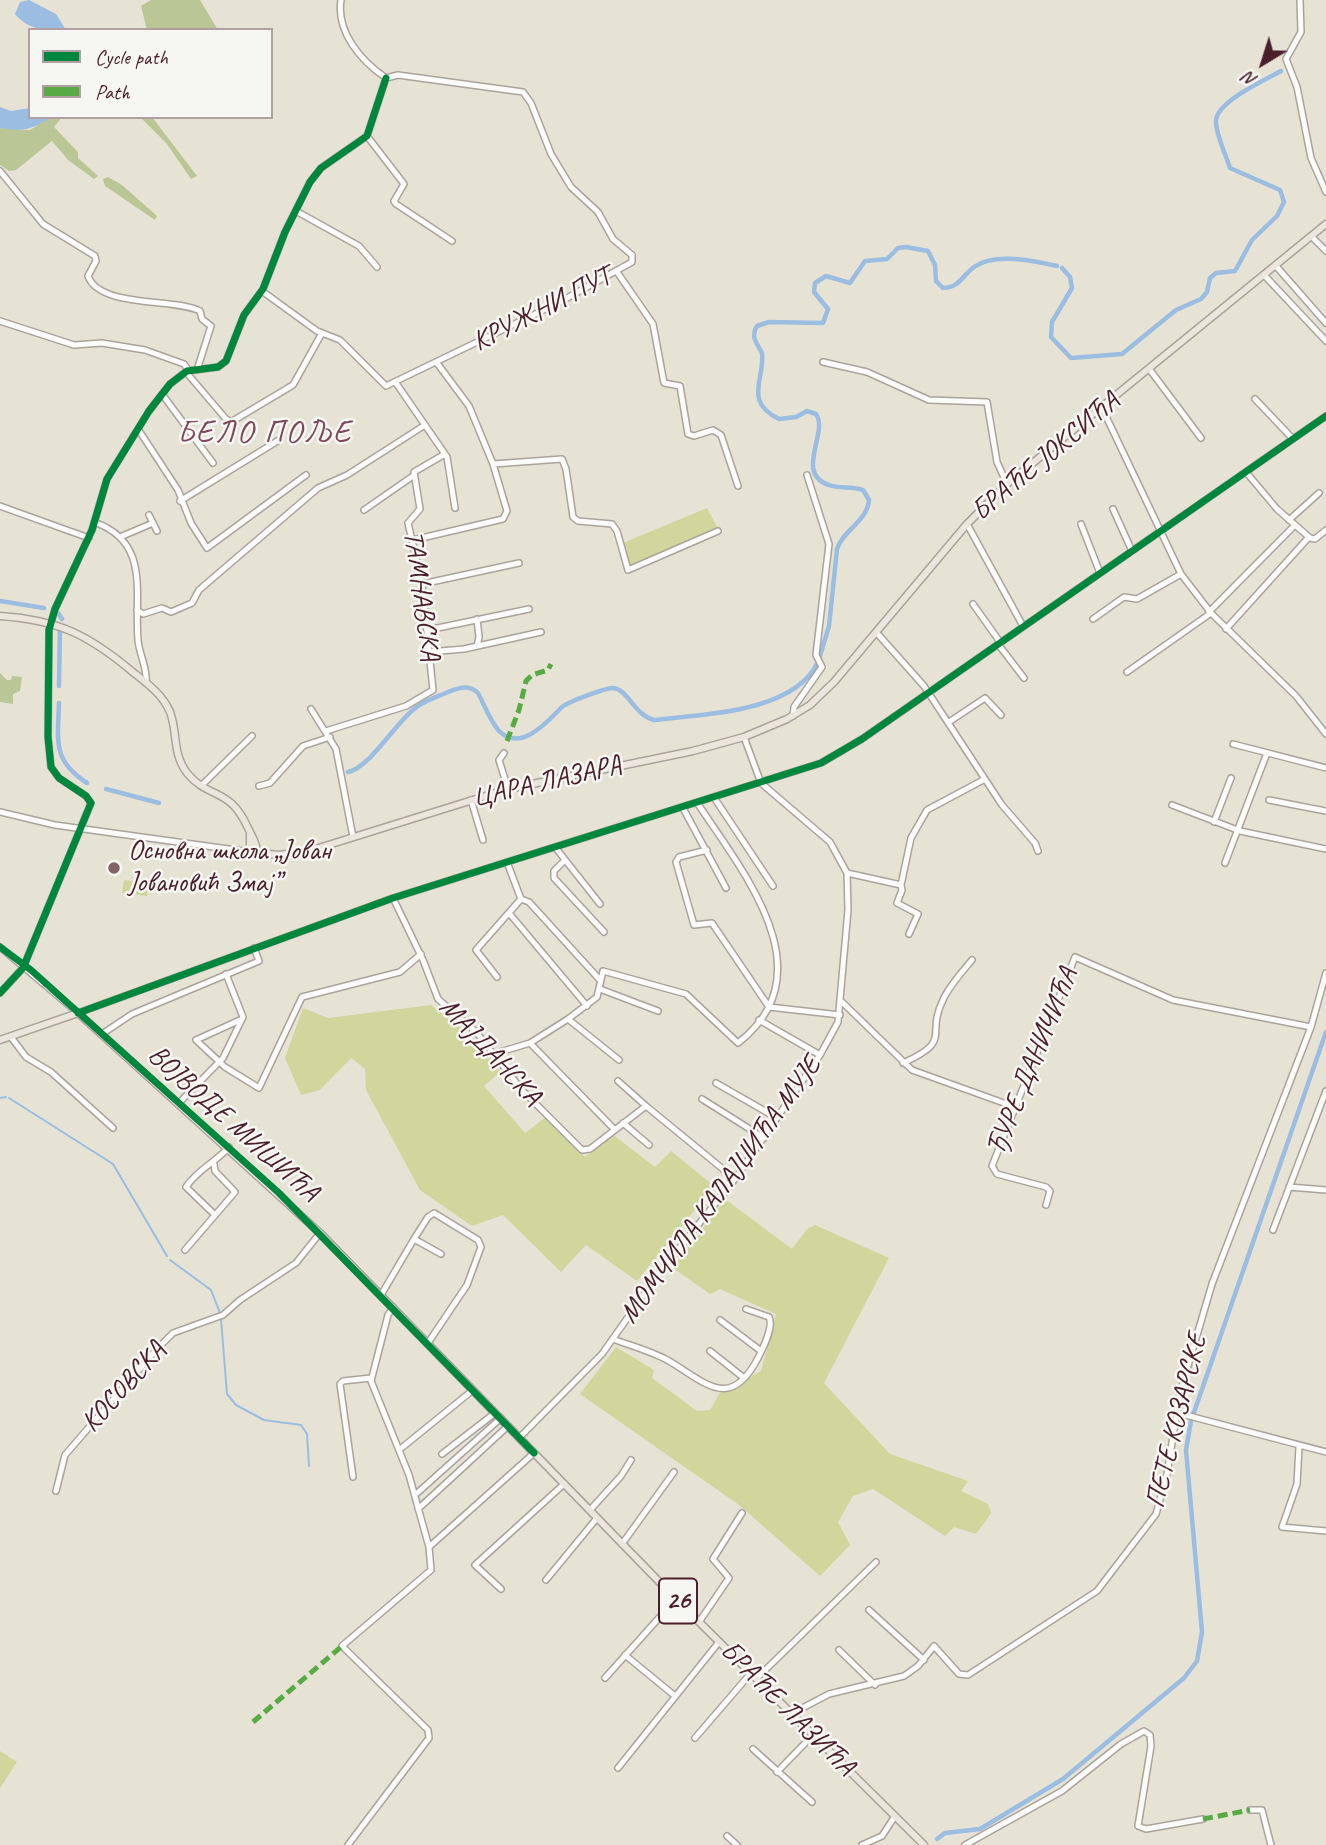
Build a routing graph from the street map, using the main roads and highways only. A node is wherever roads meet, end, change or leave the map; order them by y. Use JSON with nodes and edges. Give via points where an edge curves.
{"nodes":[{"id":1,"x":1326,"y":224,"type":"edge"},
{"id":2,"x":0,"y":616,"type":"edge"},
{"id":3,"x":793,"y":716,"type":"joint"},
{"id":4,"x":0,"y":1040,"type":"edge"},
{"id":5,"x":534,"y":1453,"type":"joint"},
{"id":6,"x":924,"y":1845,"type":"edge"}],
"edges":[{"from":1,"to":3,"type":"main road","name":"БРАЋЕ ЈОКСИЋА","via":[[1007,484],[967,524],[827,689]]},
{"from":2,"to":3,"type":"main road","name":"ЦАРА ЛАЗАРА","via":[[50,623],[92,639],[146,682],[170,713],[182,765],[202,785],[232,802],[250,832],[253,852],[295,854],[508,789],[744,737]]},
{"from":4,"to":5,"type":"main road","name":"ВОЈВОДЕ МИШИЋА","number":"26","via":[[78,1013],[320,1233]]},
{"from":5,"to":6,"type":"main road","name":"БРАЋЕ ЛАЗИЋА","number":"26"}]}
